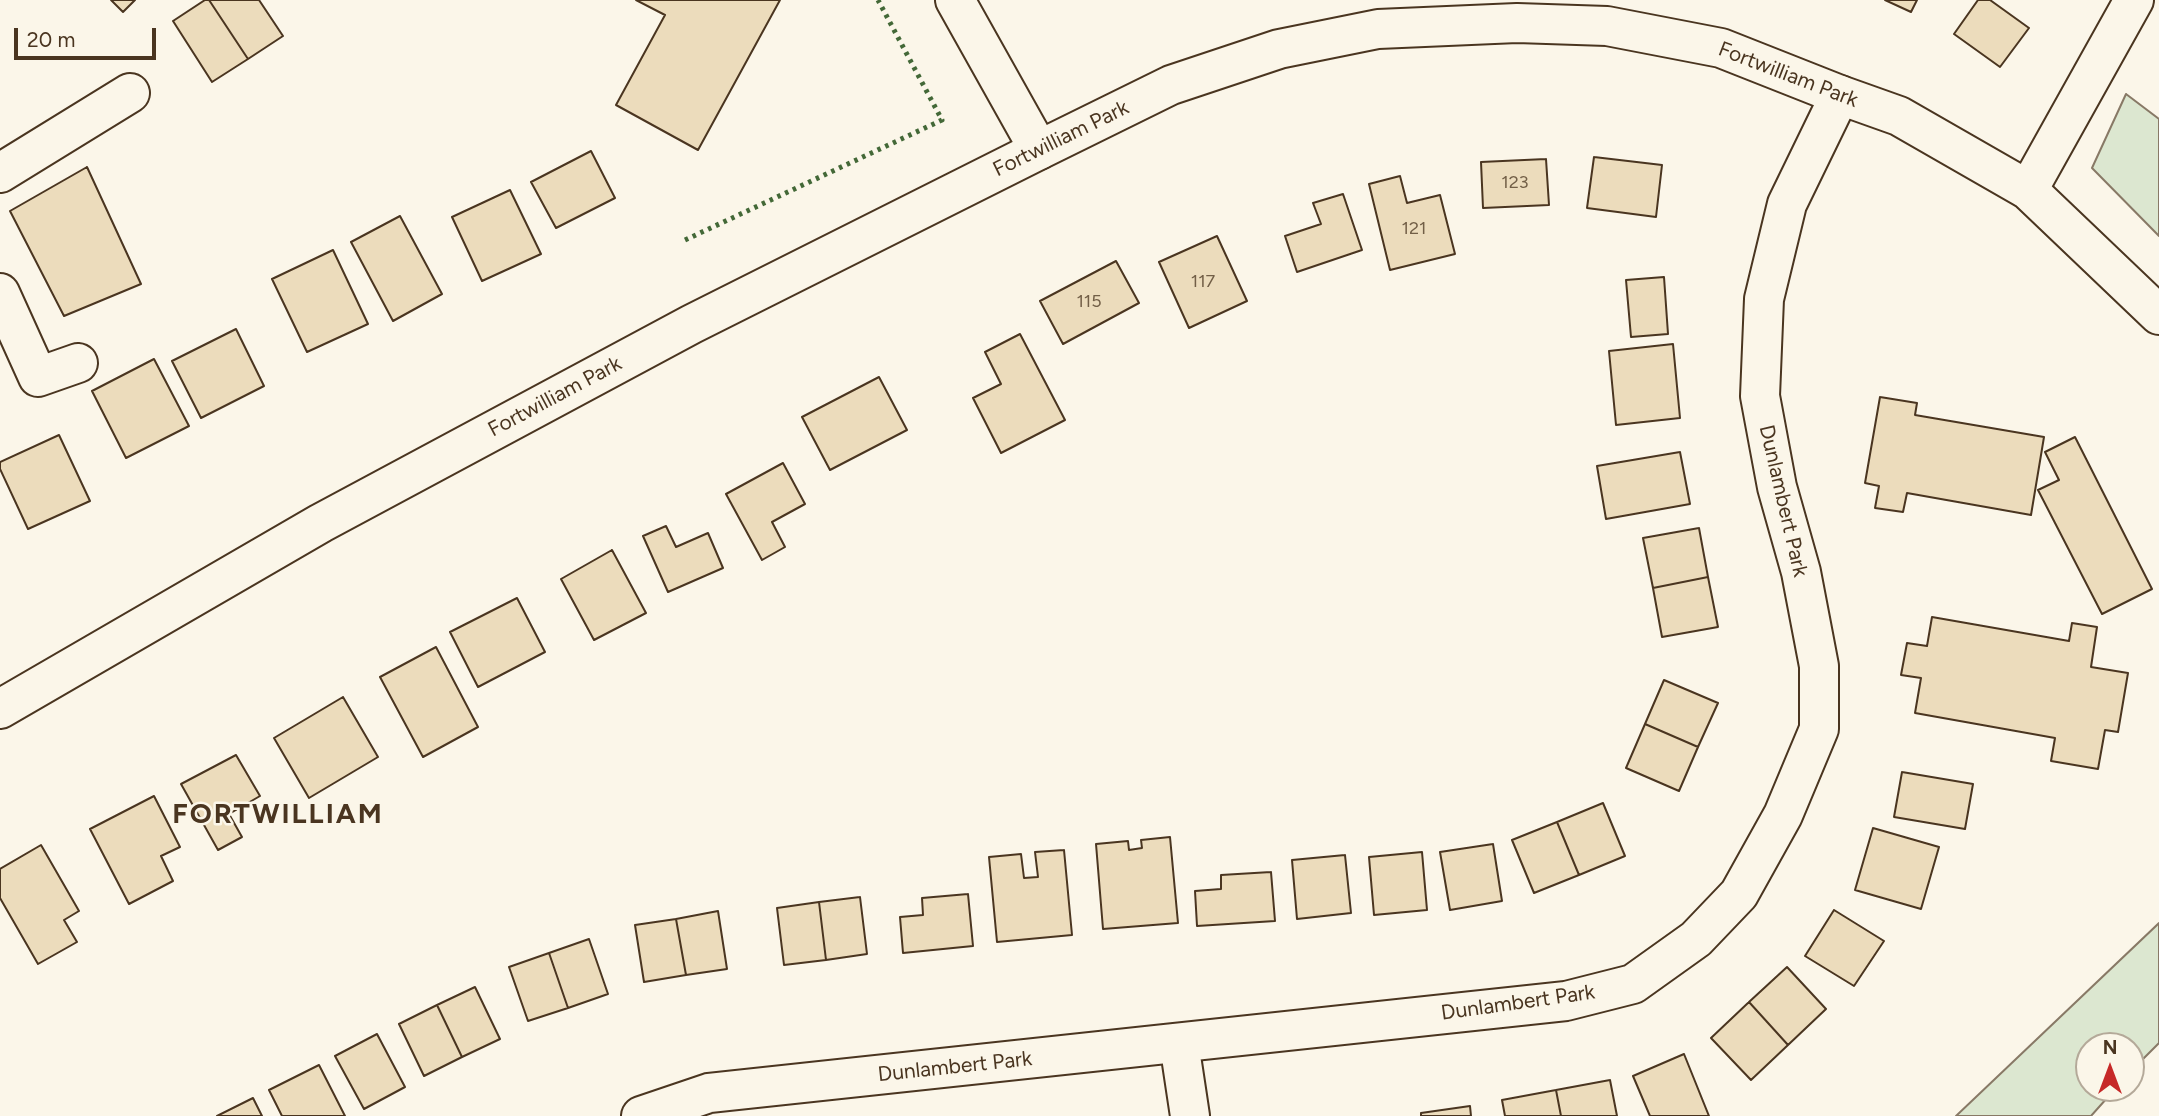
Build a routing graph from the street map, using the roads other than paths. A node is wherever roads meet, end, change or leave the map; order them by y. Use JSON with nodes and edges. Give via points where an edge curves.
{"nodes":[{"id":1,"x":955,"y":0,"type":"edge"},
{"id":2,"x":2134,"y":0,"type":"edge"},
{"id":3,"x":130,"y":93,"type":"dead end"},
{"id":4,"x":1840,"y":95,"type":"junction"},
{"id":5,"x":1039,"y":149,"type":"junction"},
{"id":6,"x":0,"y":173,"type":"edge"},
{"id":7,"x":2028,"y":190,"type":"junction"},
{"id":8,"x":0,"y":293,"type":"edge"},
{"id":9,"x":2159,"y":315,"type":"edge"},
{"id":10,"x":78,"y":363,"type":"dead end"},
{"id":11,"x":0,"y":709,"type":"edge"},
{"id":12,"x":1179,"y":1043,"type":"junction"},
{"id":13,"x":641,"y":1116,"type":"edge"},
{"id":14,"x":1190,"y":1116,"type":"edge"}],
"edges":[{"from":1,"to":5,"type":"street"},
{"from":2,"to":7,"type":"street"},
{"from":3,"to":6,"type":"street"},
{"from":4,"to":5,"type":"street","name":"Fortwilliam Park","via":[[1721,48],[1607,26],[1517,23],[1378,29],[1279,48],[1171,85]]},
{"from":4,"to":7,"type":"street","name":"Fortwilliam Park","via":[[1899,116]]},
{"from":4,"to":12,"type":"street","name":"Dunlambert Park","via":[[1787,204],[1764,299],[1760,396],[1819,666],[1819,729],[1783,815],[1739,894],[1696,939],[1633,984],[1566,1001]]},
{"from":5,"to":11,"type":"street","name":"Fortwilliam Park","via":[[692,324],[321,523]]},
{"from":7,"to":9,"type":"street","name":"Fortwilliam Park"},
{"from":8,"to":10,"type":"street","via":[[38,377]]},
{"from":12,"to":13,"type":"street","name":"Dunlambert Park","via":[[709,1093]]},
{"from":12,"to":14,"type":"street"}]}
